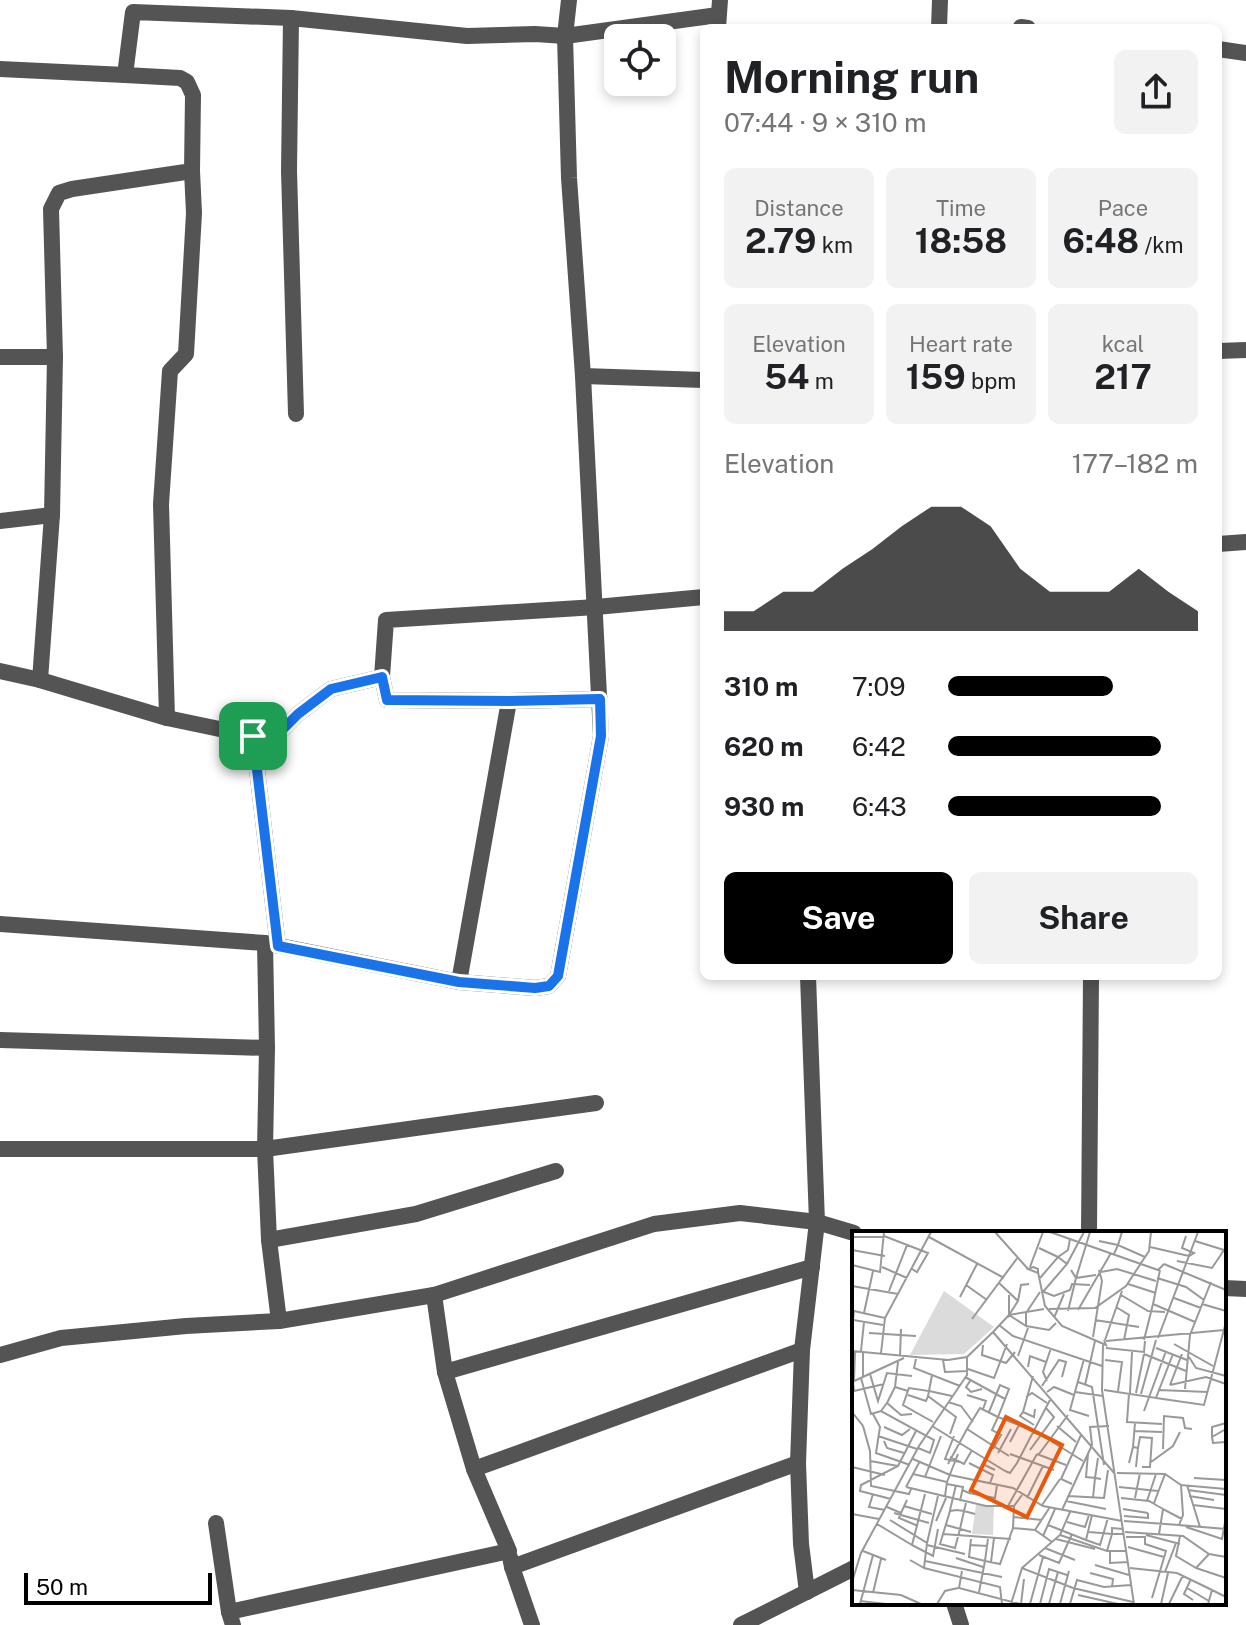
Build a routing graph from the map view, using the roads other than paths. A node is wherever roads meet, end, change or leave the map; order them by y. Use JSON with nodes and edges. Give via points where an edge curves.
{"nodes":[{"id":1,"x":569,"y":0,"type":"edge"},
{"id":2,"x":940,"y":0,"type":"edge"},
{"id":3,"x":719,"y":14,"type":"edge"},
{"id":4,"x":291,"y":18,"type":"junction"},
{"id":5,"x":939,"y":24,"type":"edge"},
{"id":6,"x":565,"y":36,"type":"junction"},
{"id":7,"x":1222,"y":50,"type":"edge"},
{"id":8,"x":1246,"y":53,"type":"edge"},
{"id":9,"x":0,"y":69,"type":"edge"},
{"id":10,"x":125,"y":75,"type":"junction"},
{"id":11,"x":192,"y":171,"type":"junction"},
{"id":12,"x":1246,"y":350,"type":"edge"},
{"id":13,"x":1222,"y":351,"type":"edge"},
{"id":14,"x":0,"y":357,"type":"edge"},
{"id":15,"x":55,"y":357,"type":"junction"},
{"id":16,"x":583,"y":376,"type":"junction"},
{"id":17,"x":700,"y":380,"type":"edge"},
{"id":18,"x":296,"y":414,"type":"dead end"},
{"id":19,"x":52,"y":515,"type":"junction"},
{"id":20,"x":0,"y":521,"type":"edge"},
{"id":21,"x":1246,"y":542,"type":"edge"},
{"id":22,"x":1222,"y":544,"type":"edge"},
{"id":23,"x":700,"y":597,"type":"edge"},
{"id":24,"x":596,"y":607,"type":"junction"},
{"id":25,"x":0,"y":671,"type":"edge"},
{"id":26,"x":382,"y":677,"type":"junction"},
{"id":27,"x":40,"y":680,"type":"junction"},
{"id":28,"x":600,"y":699,"type":"junction"},
{"id":29,"x":509,"y":701,"type":"junction"},
{"id":30,"x":167,"y":718,"type":"junction"},
{"id":31,"x":253,"y":736,"type":"junction"},
{"id":32,"x":0,"y":923,"type":"edge"},
{"id":33,"x":272,"y":944,"type":"junction"},
{"id":34,"x":808,"y":980,"type":"edge"},
{"id":35,"x":1091,"y":980,"type":"edge"},
{"id":36,"x":459,"y":982,"type":"junction"},
{"id":37,"x":0,"y":1040,"type":"edge"},
{"id":38,"x":267,"y":1048,"type":"junction"},
{"id":39,"x":596,"y":1103,"type":"dead end"},
{"id":40,"x":0,"y":1149,"type":"edge"},
{"id":41,"x":265,"y":1149,"type":"junction"},
{"id":42,"x":556,"y":1171,"type":"dead end"},
{"id":43,"x":817,"y":1222,"type":"junction"},
{"id":44,"x":1089,"y":1231,"type":"edge"},
{"id":45,"x":852,"y":1232,"type":"edge"},
{"id":46,"x":269,"y":1240,"type":"junction"},
{"id":47,"x":812,"y":1267,"type":"junction"},
{"id":48,"x":1226,"y":1288,"type":"edge"},
{"id":49,"x":1246,"y":1289,"type":"edge"},
{"id":50,"x":434,"y":1295,"type":"junction"},
{"id":51,"x":279,"y":1321,"type":"junction"},
{"id":52,"x":802,"y":1350,"type":"junction"},
{"id":53,"x":0,"y":1355,"type":"edge"},
{"id":54,"x":445,"y":1372,"type":"junction"},
{"id":55,"x":798,"y":1463,"type":"junction"},
{"id":56,"x":474,"y":1469,"type":"junction"},
{"id":57,"x":216,"y":1523,"type":"dead end"},
{"id":58,"x":510,"y":1559,"type":"junction"},
{"id":59,"x":852,"y":1569,"type":"edge"},
{"id":60,"x":807,"y":1592,"type":"junction"},
{"id":61,"x":955,"y":1605,"type":"edge"},
{"id":62,"x":231,"y":1618,"type":"edge"},
{"id":63,"x":532,"y":1625,"type":"edge"},
{"id":64,"x":741,"y":1625,"type":"edge"},
{"id":65,"x":961,"y":1625,"type":"edge"}],
"edges":[{"from":1,"to":6,"type":"street"},
{"from":2,"to":5,"type":"street"},
{"from":3,"to":6,"type":"street"},
{"from":4,"to":6,"type":"street","via":[[467,36]]},
{"from":4,"to":10,"type":"street","via":[[133,12]]},
{"from":4,"to":18,"type":"street"},
{"from":6,"to":16,"type":"street"},
{"from":7,"to":8,"type":"street"},
{"from":9,"to":10,"type":"street"},
{"from":10,"to":11,"type":"street","via":[[187,82],[193,95]]},
{"from":11,"to":15,"type":"street","via":[[59,193],[51,209]]},
{"from":11,"to":30,"type":"street","via":[[186,354],[170,371],[161,504]]},
{"from":12,"to":13,"type":"street"},
{"from":14,"to":15,"type":"street"},
{"from":15,"to":19,"type":"street"},
{"from":16,"to":17,"type":"street"},
{"from":16,"to":24,"type":"street"},
{"from":19,"to":20,"type":"street"},
{"from":19,"to":27,"type":"street"},
{"from":21,"to":22,"type":"street"},
{"from":23,"to":24,"type":"street"},
{"from":24,"to":26,"type":"street","via":[[386,620]]},
{"from":24,"to":28,"type":"street"},
{"from":25,"to":27,"type":"street"},
{"from":26,"to":29,"type":"street","via":[[387,700]]},
{"from":26,"to":31,"type":"street","via":[[331,689],[279,733]]},
{"from":27,"to":30,"type":"street"},
{"from":28,"to":29,"type":"street"},
{"from":28,"to":36,"type":"street","via":[[601,736],[558,976],[549,986],[535,988]]},
{"from":29,"to":36,"type":"street"},
{"from":30,"to":31,"type":"street"},
{"from":31,"to":33,"type":"street"},
{"from":32,"to":33,"type":"street"},
{"from":33,"to":36,"type":"street"},
{"from":33,"to":38,"type":"street"},
{"from":34,"to":43,"type":"street"},
{"from":35,"to":44,"type":"street"},
{"from":37,"to":38,"type":"street"},
{"from":38,"to":41,"type":"street"},
{"from":39,"to":41,"type":"street"},
{"from":40,"to":41,"type":"street"},
{"from":41,"to":46,"type":"street"},
{"from":42,"to":46,"type":"street","via":[[416,1214]]},
{"from":43,"to":45,"type":"street"},
{"from":43,"to":47,"type":"street"},
{"from":43,"to":50,"type":"street","via":[[740,1213],[654,1224]]},
{"from":46,"to":51,"type":"street"},
{"from":47,"to":52,"type":"street"},
{"from":47,"to":54,"type":"street"},
{"from":48,"to":49,"type":"street"},
{"from":50,"to":51,"type":"street"},
{"from":50,"to":54,"type":"street"},
{"from":51,"to":53,"type":"street","via":[[61,1338]]},
{"from":52,"to":55,"type":"street"},
{"from":52,"to":56,"type":"street"},
{"from":54,"to":56,"type":"street"},
{"from":55,"to":58,"type":"street"},
{"from":55,"to":60,"type":"street"},
{"from":56,"to":58,"type":"street"},
{"from":57,"to":62,"type":"street"},
{"from":58,"to":62,"type":"street"},
{"from":58,"to":63,"type":"street"},
{"from":59,"to":60,"type":"street"},
{"from":60,"to":64,"type":"street"},
{"from":61,"to":65,"type":"street"}]}
